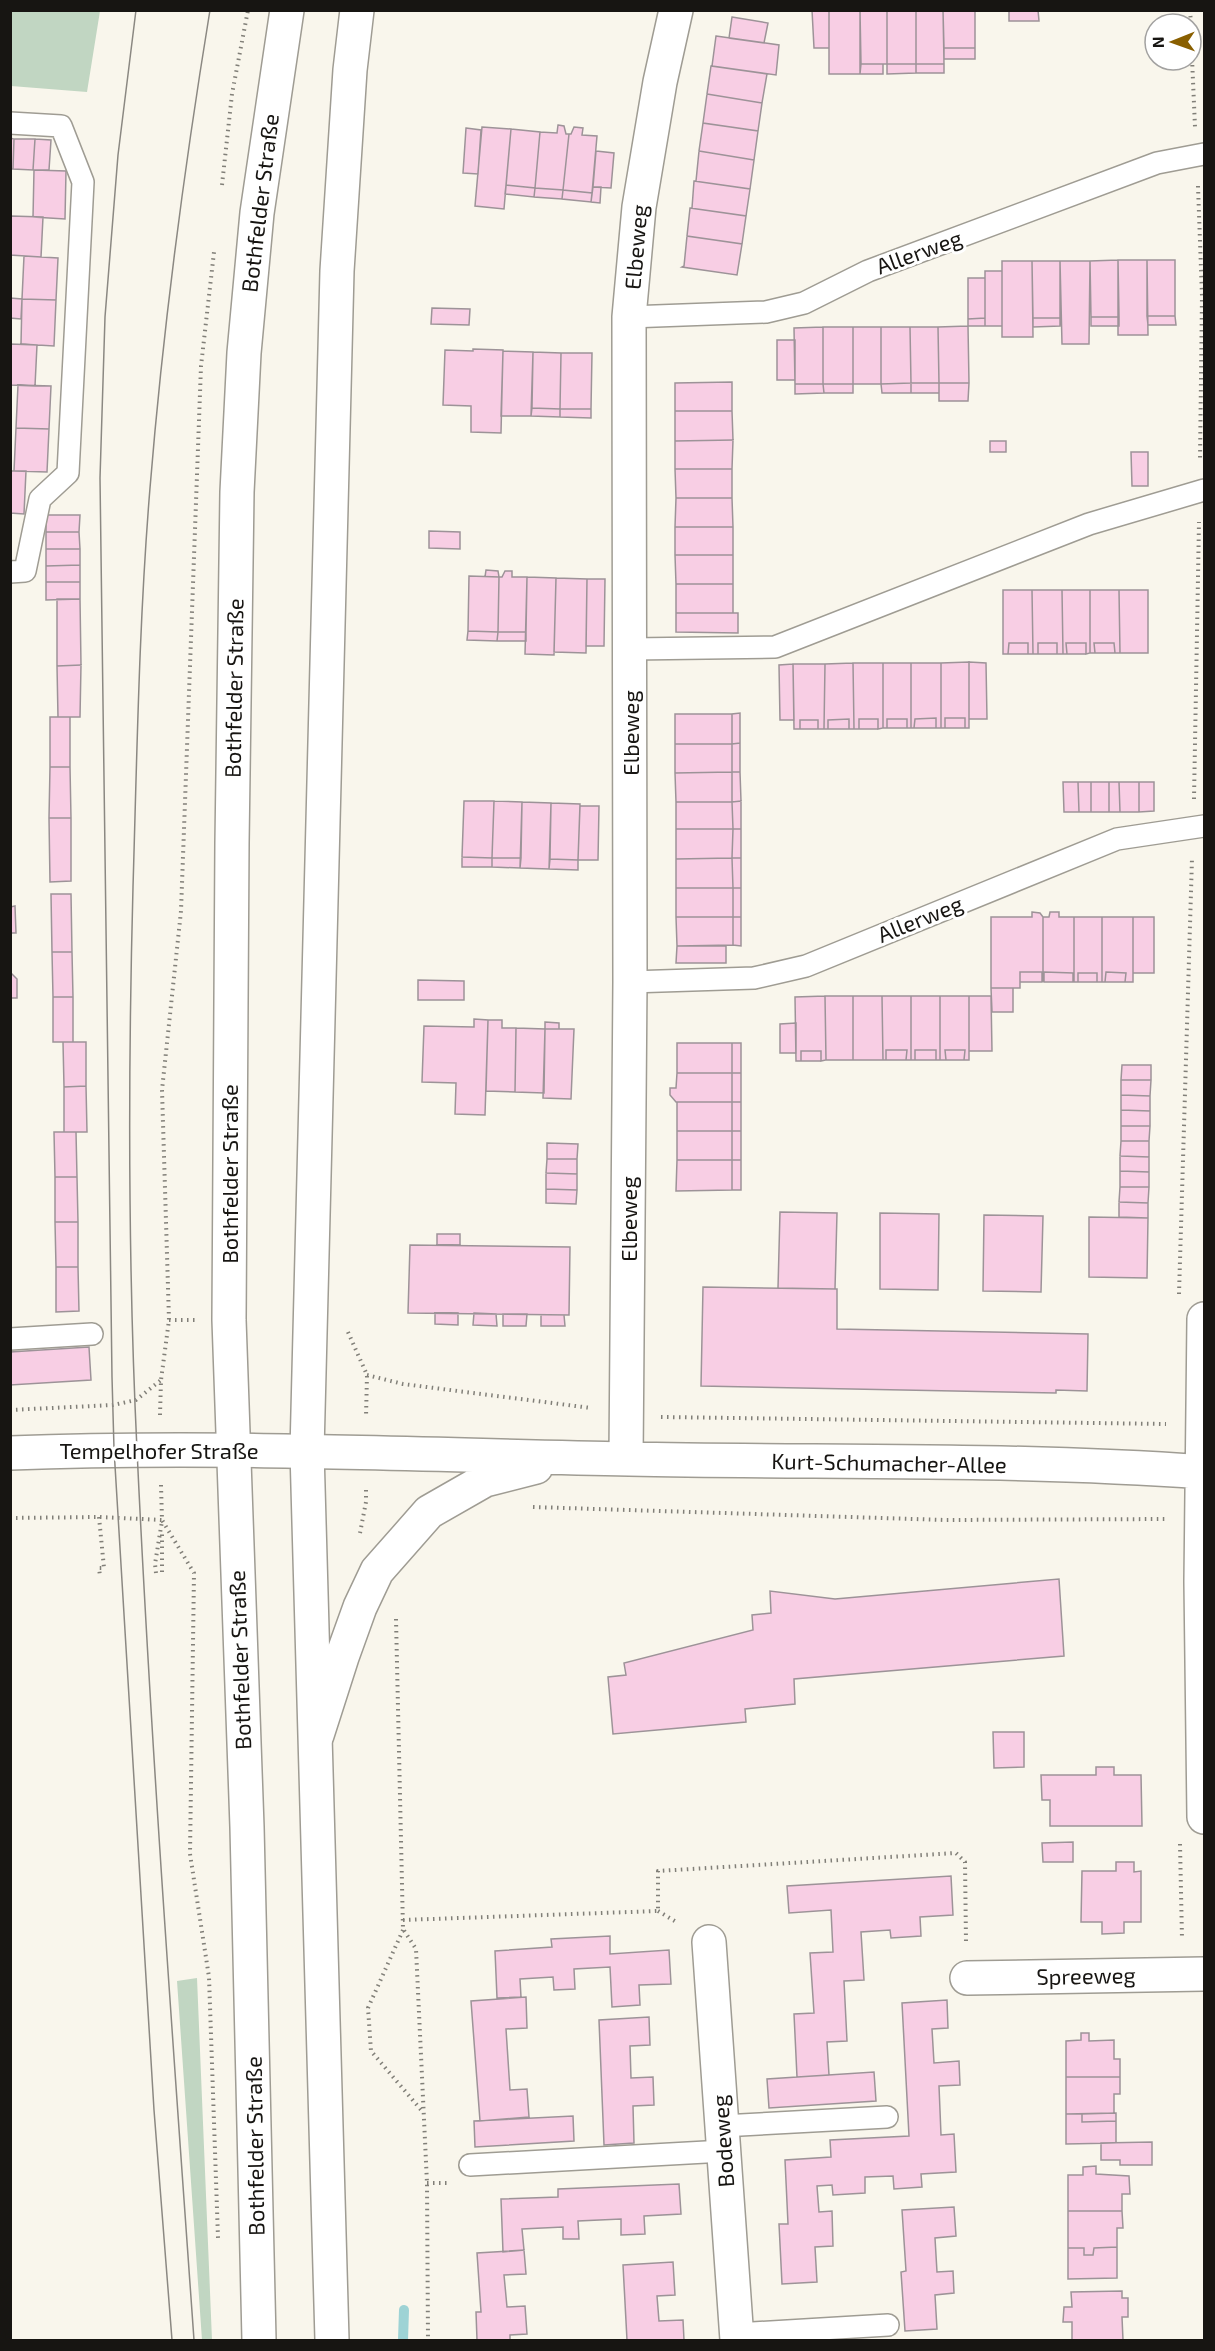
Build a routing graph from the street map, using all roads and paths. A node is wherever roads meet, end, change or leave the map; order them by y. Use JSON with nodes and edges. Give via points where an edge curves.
{"nodes":[{"id":1,"x":248,"y":10,"type":"edge"},
{"id":2,"x":286,"y":10,"type":"edge"},
{"id":3,"x":357,"y":10,"type":"edge"},
{"id":4,"x":676,"y":10,"type":"edge"},
{"id":5,"x":1194,"y":72,"type":"edge"},
{"id":6,"x":10,"y":123,"type":"edge"},
{"id":7,"x":1200,"y":154,"type":"edge"},
{"id":8,"x":222,"y":189,"type":"dead end"},
{"id":9,"x":215,"y":248,"type":"dead end"},
{"id":10,"x":629,"y":317,"type":"junction"},
{"id":11,"x":1202,"y":491,"type":"edge"},
{"id":12,"x":10,"y":572,"type":"edge"},
{"id":13,"x":631,"y":648,"type":"junction"},
{"id":14,"x":1199,"y":826,"type":"edge"},
{"id":15,"x":630,"y":982,"type":"junction"},
{"id":16,"x":1192,"y":1312,"type":"edge"},
{"id":17,"x":348,"y":1332,"type":"dead end"},
{"id":18,"x":92,"y":1334,"type":"dead end"},
{"id":19,"x":10,"y":1339,"type":"edge"},
{"id":20,"x":367,"y":1375,"type":"junction"},
{"id":21,"x":161,"y":1380,"type":"junction"},
{"id":22,"x":10,"y":1410,"type":"edge"},
{"id":23,"x":627,"y":1414,"type":"junction"},
{"id":24,"x":1203,"y":1424,"type":"junction"},
{"id":25,"x":366,"y":1440,"type":"junction"},
{"id":26,"x":159,"y":1448,"type":"junction"},
{"id":27,"x":234,"y":1450,"type":"junction"},
{"id":28,"x":307,"y":1451,"type":"junction"},
{"id":29,"x":10,"y":1453,"type":"edge"},
{"id":30,"x":573,"y":1457,"type":"junction"},
{"id":31,"x":626,"y":1459,"type":"junction"},
{"id":32,"x":1204,"y":1472,"type":"edge"},
{"id":33,"x":523,"y":1506,"type":"dead end"},
{"id":34,"x":99,"y":1516,"type":"junction"},
{"id":35,"x":1203,"y":1517,"type":"junction"},
{"id":36,"x":10,"y":1518,"type":"edge"},
{"id":37,"x":162,"y":1520,"type":"junction"},
{"id":38,"x":357,"y":1538,"type":"dead end"},
{"id":39,"x":162,"y":1572,"type":"dead end"},
{"id":40,"x":156,"y":1573,"type":"dead end"},
{"id":41,"x":102,"y":1576,"type":"dead end"},
{"id":42,"x":396,"y":1611,"type":"dead end"},
{"id":43,"x":315,"y":1743,"type":"junction"},
{"id":44,"x":1204,"y":1817,"type":"edge"},
{"id":45,"x":403,"y":1920,"type":"junction"},
{"id":46,"x":404,"y":1929,"type":"junction"},
{"id":47,"x":709,"y":1942,"type":"dead end"},
{"id":48,"x":1204,"y":1974,"type":"edge"},
{"id":49,"x":967,"y":1978,"type":"joint"},
{"id":50,"x":423,"y":2112,"type":"junction"},
{"id":51,"x":887,"y":2117,"type":"dead end"},
{"id":52,"x":723,"y":2138,"type":"junction"},
{"id":53,"x":464,"y":2174,"type":"joint"},
{"id":54,"x":427,"y":2183,"type":"junction"},
{"id":55,"x":218,"y":2247,"type":"dead end"},
{"id":56,"x":888,"y":2325,"type":"dead end"},
{"id":57,"x":737,"y":2337,"type":"edge"},
{"id":58,"x":259,"y":2340,"type":"edge"},
{"id":59,"x":332,"y":2340,"type":"edge"},
{"id":60,"x":428,"y":2340,"type":"edge"}],
"edges":[{"from":1,"to":8,"type":"path","via":[[232,94]]},
{"from":2,"to":27,"type":"main road","name":"Bothfelder Straße","via":[[257,213],[237,492],[229,1291]]},
{"from":3,"to":28,"type":"main road","via":[[337,271]]},
{"from":4,"to":10,"type":"main road","name":"Elbeweg","via":[[639,207]]},
{"from":5,"to":7,"type":"path"},
{"from":6,"to":12,"type":"lane","via":[[61,126],[83,182],[68,472],[40,499],[25,571]]},
{"from":7,"to":10,"type":"lane","name":"Allerweg","via":[[1156,163],[868,271],[804,303],[766,312]]},
{"from":7,"to":11,"type":"path"},
{"from":9,"to":21,"type":"path","via":[[201,366],[181,911],[162,1090],[169,1320]]},
{"from":10,"to":13,"type":"main road","name":"Elbeweg"},
{"from":11,"to":13,"type":"lane","via":[[1089,524],[775,647]]},
{"from":11,"to":14,"type":"path"},
{"from":13,"to":15,"type":"main road","name":"Elbeweg"},
{"from":14,"to":15,"type":"lane","name":"Allerweg","via":[[1117,839],[806,966],[754,978]]},
{"from":14,"to":16,"type":"path"},
{"from":15,"to":23,"type":"main road","name":"Elbeweg"},
{"from":16,"to":24,"type":"main road"},
{"from":17,"to":20,"type":"path"},
{"from":18,"to":19,"type":"lane"},
{"from":20,"to":23,"type":"path","via":[[403,1384]]},
{"from":20,"to":25,"type":"path"},
{"from":21,"to":22,"type":"path","via":[[136,1400],[113,1405]]},
{"from":21,"to":26,"type":"path"},
{"from":23,"to":24,"type":"path","via":[[658,1418]]},
{"from":23,"to":31,"type":"main road","name":"Elbeweg"},
{"from":24,"to":32,"type":"main road"},
{"from":25,"to":28,"type":"main road","name":"Kurt-Schumacher-Allee"},
{"from":25,"to":30,"type":"main road","name":"Kurt-Schumacher-Allee"},
{"from":25,"to":38,"type":"path","via":[[366,1502]]},
{"from":26,"to":27,"type":"main road","name":"Tempelhofer Straße"},
{"from":26,"to":29,"type":"main road","name":"Tempelhofer Straße"},
{"from":26,"to":37,"type":"path"},
{"from":27,"to":28,"type":"main road","name":"Tempelhofer Straße"},
{"from":27,"to":58,"type":"main road","name":"Bothfelder Straße"},
{"from":28,"to":43,"type":"main road"},
{"from":30,"to":31,"type":"main road","name":"Kurt-Schumacher-Allee"},
{"from":30,"to":43,"type":"main road","name":"Kurt-Schumacher-Allee","via":[[486,1480],[429,1512],[377,1571],[360,1607]]},
{"from":31,"to":32,"type":"main road","name":"Kurt-Schumacher-Allee","via":[[1119,1466]]},
{"from":32,"to":35,"type":"main road"},
{"from":33,"to":35,"type":"path","via":[[945,1520]]},
{"from":34,"to":36,"type":"path"},
{"from":34,"to":37,"type":"path"},
{"from":34,"to":41,"type":"path"},
{"from":35,"to":44,"type":"main road"},
{"from":37,"to":39,"type":"path"},
{"from":37,"to":40,"type":"path"},
{"from":37,"to":55,"type":"path","via":[[194,1573],[190,1854],[209,1977]]},
{"from":42,"to":45,"type":"path"},
{"from":43,"to":59,"type":"main road"},
{"from":45,"to":46,"type":"path"},
{"from":45,"to":49,"type":"path","via":[[658,1911],[658,1871],[956,1853],[965,1862]]},
{"from":46,"to":50,"type":"path","via":[[416,1949]]},
{"from":46,"to":50,"type":"path","via":[[368,2008],[371,2051]]},
{"from":47,"to":52,"type":"main road","name":"Bodeweg"},
{"from":48,"to":49,"type":"main road","name":"Spreeweg"},
{"from":50,"to":54,"type":"path"},
{"from":51,"to":52,"type":"lane"},
{"from":52,"to":53,"type":"lane"},
{"from":52,"to":57,"type":"main road","name":"Bodeweg"},
{"from":53,"to":54,"type":"path"},
{"from":54,"to":60,"type":"path"},
{"from":56,"to":57,"type":"lane"}]}
